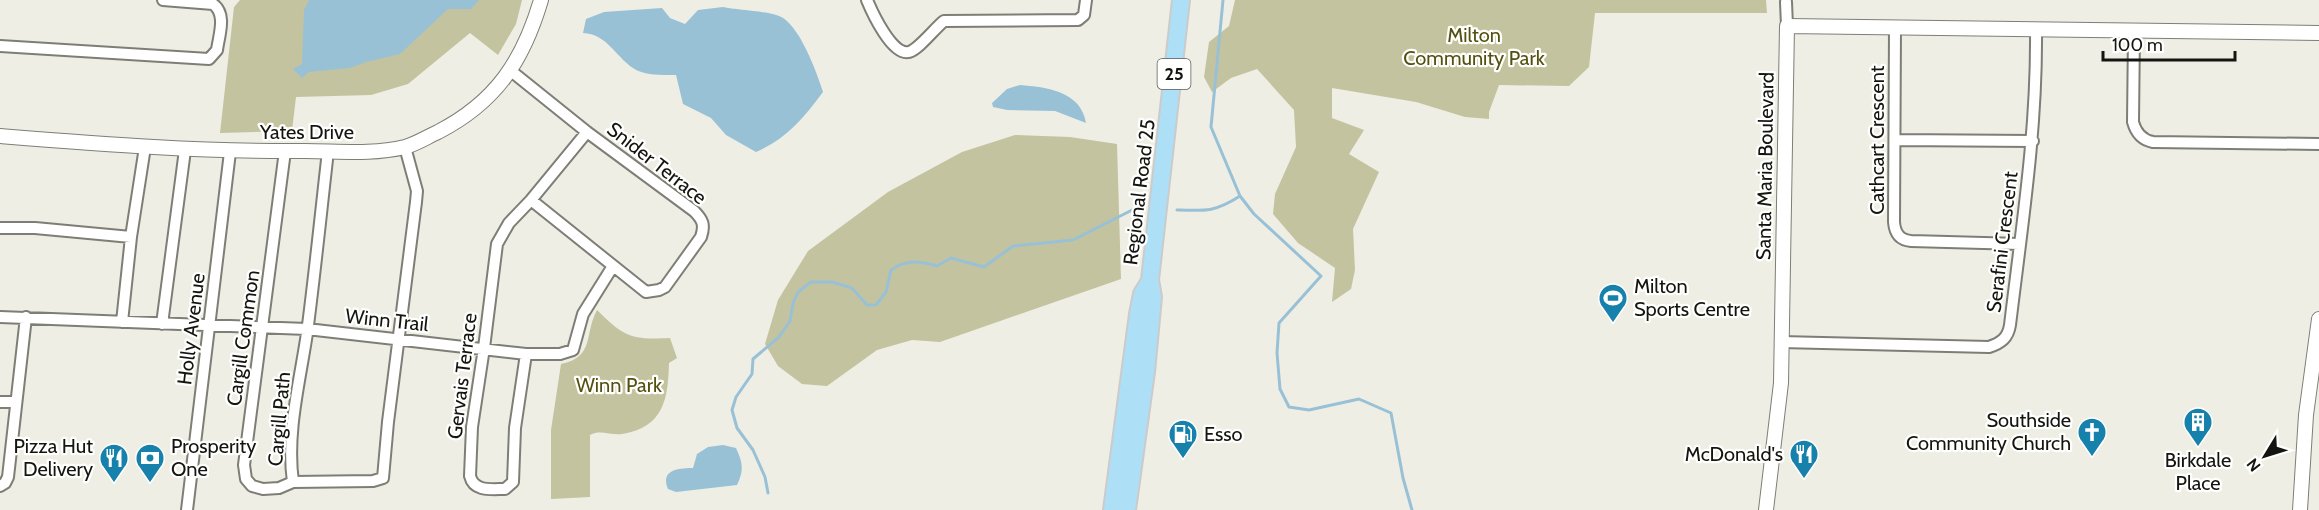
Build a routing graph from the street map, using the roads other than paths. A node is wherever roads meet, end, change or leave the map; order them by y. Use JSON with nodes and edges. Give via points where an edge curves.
{"nodes":[{"id":1,"x":163,"y":0,"type":"edge"},
{"id":2,"x":541,"y":0,"type":"edge"},
{"id":3,"x":867,"y":0,"type":"edge"},
{"id":4,"x":1086,"y":0,"type":"edge"},
{"id":5,"x":1181,"y":0,"type":"edge"},
{"id":6,"x":1786,"y":1,"type":"edge"},
{"id":7,"x":1787,"y":26,"type":"junction"},
{"id":8,"x":1895,"y":28,"type":"junction"},
{"id":9,"x":2036,"y":30,"type":"junction"},
{"id":10,"x":2134,"y":32,"type":"junction"},
{"id":11,"x":2319,"y":33,"type":"edge"},
{"id":12,"x":0,"y":46,"type":"edge"},
{"id":13,"x":511,"y":71,"type":"junction"},
{"id":14,"x":587,"y":132,"type":"junction"},
{"id":15,"x":0,"y":136,"type":"edge"},
{"id":16,"x":1895,"y":140,"type":"junction"},
{"id":17,"x":2033,"y":141,"type":"junction"},
{"id":18,"x":2319,"y":144,"type":"edge"},
{"id":19,"x":145,"y":147,"type":"junction"},
{"id":20,"x":405,"y":147,"type":"junction"},
{"id":21,"x":185,"y":150,"type":"junction"},
{"id":22,"x":328,"y":151,"type":"junction"},
{"id":23,"x":230,"y":152,"type":"junction"},
{"id":24,"x":285,"y":152,"type":"junction"},
{"id":25,"x":531,"y":200,"type":"junction"},
{"id":26,"x":0,"y":228,"type":"edge"},
{"id":27,"x":131,"y":237,"type":"junction"},
{"id":28,"x":2020,"y":244,"type":"junction"},
{"id":29,"x":614,"y":266,"type":"junction"},
{"id":30,"x":1150,"y":280,"type":"junction"},
{"id":31,"x":0,"y":317,"type":"edge"},
{"id":32,"x":26,"y":317,"type":"junction"},
{"id":33,"x":2319,"y":319,"type":"edge"},
{"id":34,"x":122,"y":322,"type":"junction"},
{"id":35,"x":162,"y":324,"type":"junction"},
{"id":36,"x":209,"y":326,"type":"junction"},
{"id":37,"x":264,"y":327,"type":"junction"},
{"id":38,"x":307,"y":329,"type":"junction"},
{"id":39,"x":400,"y":339,"type":"junction"},
{"id":40,"x":1781,"y":342,"type":"junction"},
{"id":41,"x":484,"y":348,"type":"junction"},
{"id":42,"x":526,"y":354,"type":"junction"},
{"id":43,"x":0,"y":402,"type":"edge"},
{"id":44,"x":16,"y":402,"type":"junction"},
{"id":45,"x":292,"y":482,"type":"junction"},
{"id":46,"x":0,"y":486,"type":"edge"},
{"id":47,"x":187,"y":510,"type":"edge"},
{"id":48,"x":1112,"y":510,"type":"edge"},
{"id":49,"x":1127,"y":510,"type":"edge"},
{"id":50,"x":1766,"y":510,"type":"edge"},
{"id":51,"x":2300,"y":510,"type":"edge"}],
"edges":[{"from":1,"to":12,"type":"street","via":[[213,4],[219,8],[222,15],[215,55],[209,59]]},
{"from":2,"to":13,"type":"street","name":"Yates Drive","via":[[527,41]]},
{"from":3,"to":4,"type":"street","via":[[878,24],[896,47],[908,53],[944,21],[1078,20],[1084,15]]},
{"from":5,"to":30,"type":"main road","name":"Regional Road 25","number":"25"},
{"from":6,"to":7,"type":"street","name":"Santa Maria Boulevard"},
{"from":7,"to":8,"type":"street"},
{"from":7,"to":40,"type":"street","name":"Santa Maria Boulevard"},
{"from":8,"to":9,"type":"street"},
{"from":8,"to":16,"type":"street","name":"Cathcart Crescent"},
{"from":9,"to":10,"type":"street"},
{"from":9,"to":17,"type":"street","name":"Serafini Crescent"},
{"from":10,"to":11,"type":"street"},
{"from":10,"to":18,"type":"street","via":[[2133,122],[2143,138],[2153,142]]},
{"from":13,"to":14,"type":"street","name":"Snider Terrace"},
{"from":13,"to":20,"type":"street","name":"Yates Drive","via":[[469,114]]},
{"from":14,"to":25,"type":"street","name":"Gervais Terrace"},
{"from":14,"to":29,"type":"street","name":"Snider Terrace","via":[[694,211],[703,222],[701,237],[659,290],[646,292]]},
{"from":15,"to":19,"type":"street","name":"Yates Drive"},
{"from":16,"to":17,"type":"street"},
{"from":16,"to":28,"type":"street","name":"Cathcart Crescent","via":[[1894,222],[1904,240]]},
{"from":17,"to":28,"type":"street","name":"Serafini Crescent"},
{"from":19,"to":21,"type":"street","name":"Yates Drive"},
{"from":19,"to":27,"type":"street"},
{"from":20,"to":22,"type":"street","name":"Yates Drive","via":[[351,153]]},
{"from":20,"to":39,"type":"street","name":"Cargill Path","via":[[417,191]]},
{"from":21,"to":23,"type":"street","name":"Yates Drive"},
{"from":21,"to":35,"type":"street"},
{"from":22,"to":24,"type":"street","name":"Yates Drive"},
{"from":22,"to":38,"type":"street","name":"Cargill Path"},
{"from":23,"to":24,"type":"street","name":"Yates Drive"},
{"from":23,"to":36,"type":"street","name":"Holly Avenue"},
{"from":24,"to":37,"type":"street","name":"Cargill Common"},
{"from":25,"to":29,"type":"street","name":"Snider Terrace"},
{"from":25,"to":41,"type":"street","name":"Gervais Terrace","via":[[496,244]]},
{"from":26,"to":27,"type":"street"},
{"from":27,"to":34,"type":"street"},
{"from":28,"to":40,"type":"street","name":"Serafini Crescent","via":[[2008,333],[1997,344],[1989,347]]},
{"from":29,"to":42,"type":"street","name":"Winn Trail","via":[[583,314],[573,350]]},
{"from":30,"to":48,"type":"main road","name":"Regional Road 25","number":"25","via":[[1138,314]]},
{"from":30,"to":49,"type":"main road","name":"Regional Road 25","number":"25","via":[[1153,297],[1147,362]]},
{"from":31,"to":32,"type":"street","name":"Winn Trail"},
{"from":32,"to":34,"type":"street","name":"Winn Trail"},
{"from":32,"to":44,"type":"street"},
{"from":33,"to":51,"type":"street","via":[[2306,415]]},
{"from":34,"to":35,"type":"street","name":"Winn Trail"},
{"from":35,"to":36,"type":"street","name":"Winn Trail"},
{"from":36,"to":37,"type":"street","name":"Winn Trail"},
{"from":36,"to":47,"type":"street","name":"Holly Avenue"},
{"from":37,"to":38,"type":"street","name":"Winn Trail"},
{"from":37,"to":45,"type":"street","name":"Cargill Common","via":[[244,465],[246,479],[262,489]]},
{"from":38,"to":39,"type":"street","name":"Winn Trail"},
{"from":38,"to":45,"type":"street","name":"Cargill Path","via":[[294,421]]},
{"from":39,"to":41,"type":"street","name":"Winn Trail"},
{"from":39,"to":45,"type":"street","name":"Cargill Path","via":[[383,478]]},
{"from":40,"to":50,"type":"street","name":"Santa Maria Boulevard","via":[[1779,404]]},
{"from":41,"to":42,"type":"street","name":"Winn Trail"},
{"from":41,"to":42,"type":"street","name":"Gervais Terrace","via":[[472,427],[470,476],[479,488],[505,489],[513,482],[515,428]]},
{"from":43,"to":44,"type":"street"},
{"from":44,"to":46,"type":"street","via":[[8,477]]}]}
